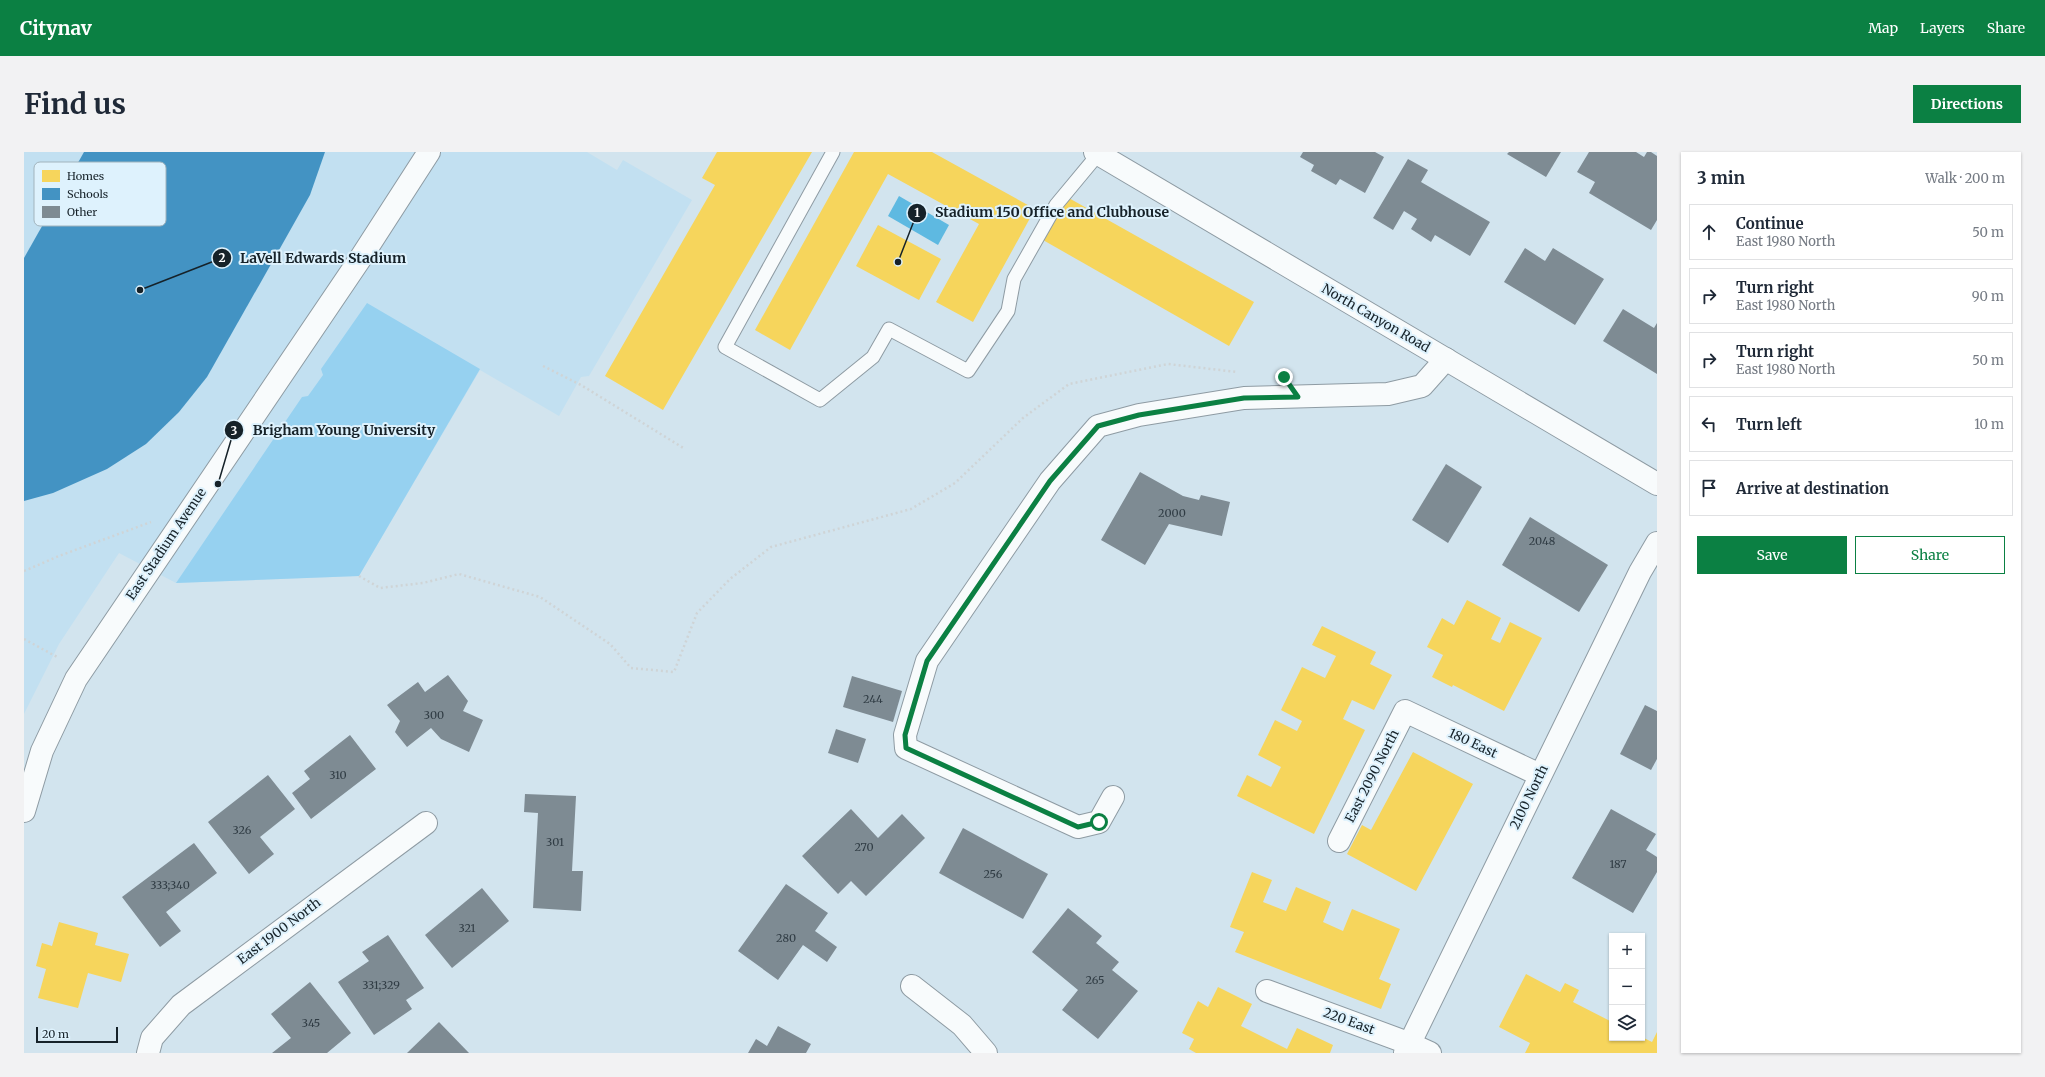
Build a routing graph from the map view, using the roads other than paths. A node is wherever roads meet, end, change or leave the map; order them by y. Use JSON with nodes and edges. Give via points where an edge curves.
{"nodes":[{"id":1,"x":430,"y":152,"type":"edge"},
{"id":2,"x":833,"y":152,"type":"edge"},
{"id":3,"x":1097,"y":153,"type":"edge"},
{"id":4,"x":1446,"y":359,"type":"junction"},
{"id":5,"x":1657,"y":484,"type":"edge"},
{"id":6,"x":1657,"y":543,"type":"edge"},
{"id":7,"x":1405,"y":711,"type":"joint"},
{"id":8,"x":1540,"y":775,"type":"junction"},
{"id":9,"x":1113,"y":797,"type":"dead end"},
{"id":10,"x":24,"y":811,"type":"edge"},
{"id":11,"x":426,"y":823,"type":"dead end"},
{"id":12,"x":1339,"y":841,"type":"dead end"},
{"id":13,"x":912,"y":986,"type":"dead end"},
{"id":14,"x":1267,"y":991,"type":"dead end"},
{"id":15,"x":1407,"y":1048,"type":"edge"},
{"id":16,"x":148,"y":1053,"type":"edge"},
{"id":17,"x":986,"y":1053,"type":"edge"},
{"id":18,"x":1430,"y":1053,"type":"edge"}],
"edges":[{"from":1,"to":10,"type":"street","name":"East Stadium Avenue","via":[[76,679],[42,751]]},
{"from":2,"to":3,"type":"lane","via":[[725,347],[820,400],[873,357],[889,329],[968,371],[1008,311],[1014,279],[1056,205]]},
{"from":3,"to":4,"type":"street","name":"North Canyon Road"},
{"from":4,"to":5,"type":"street","name":"North Canyon Road"},
{"from":4,"to":9,"type":"street","via":[[1422,386],[1388,394],[1244,398],[1139,415],[1098,426],[1050,481],[927,661],[905,735],[906,748],[1078,827],[1099,822]]},
{"from":6,"to":8,"type":"street","name":"2100 North","via":[[1640,572]]},
{"from":7,"to":8,"type":"street","name":"180 East"},
{"from":7,"to":12,"type":"street","name":"East 2090 North"},
{"from":8,"to":15,"type":"street","name":"2100 North"},
{"from":11,"to":16,"type":"street","name":"East 1900 North","via":[[181,1005],[152,1038]]},
{"from":13,"to":17,"type":"street","via":[[962,1025]]},
{"from":14,"to":15,"type":"street","name":"220 East"},
{"from":15,"to":18,"type":"street","name":"220 East"}]}
